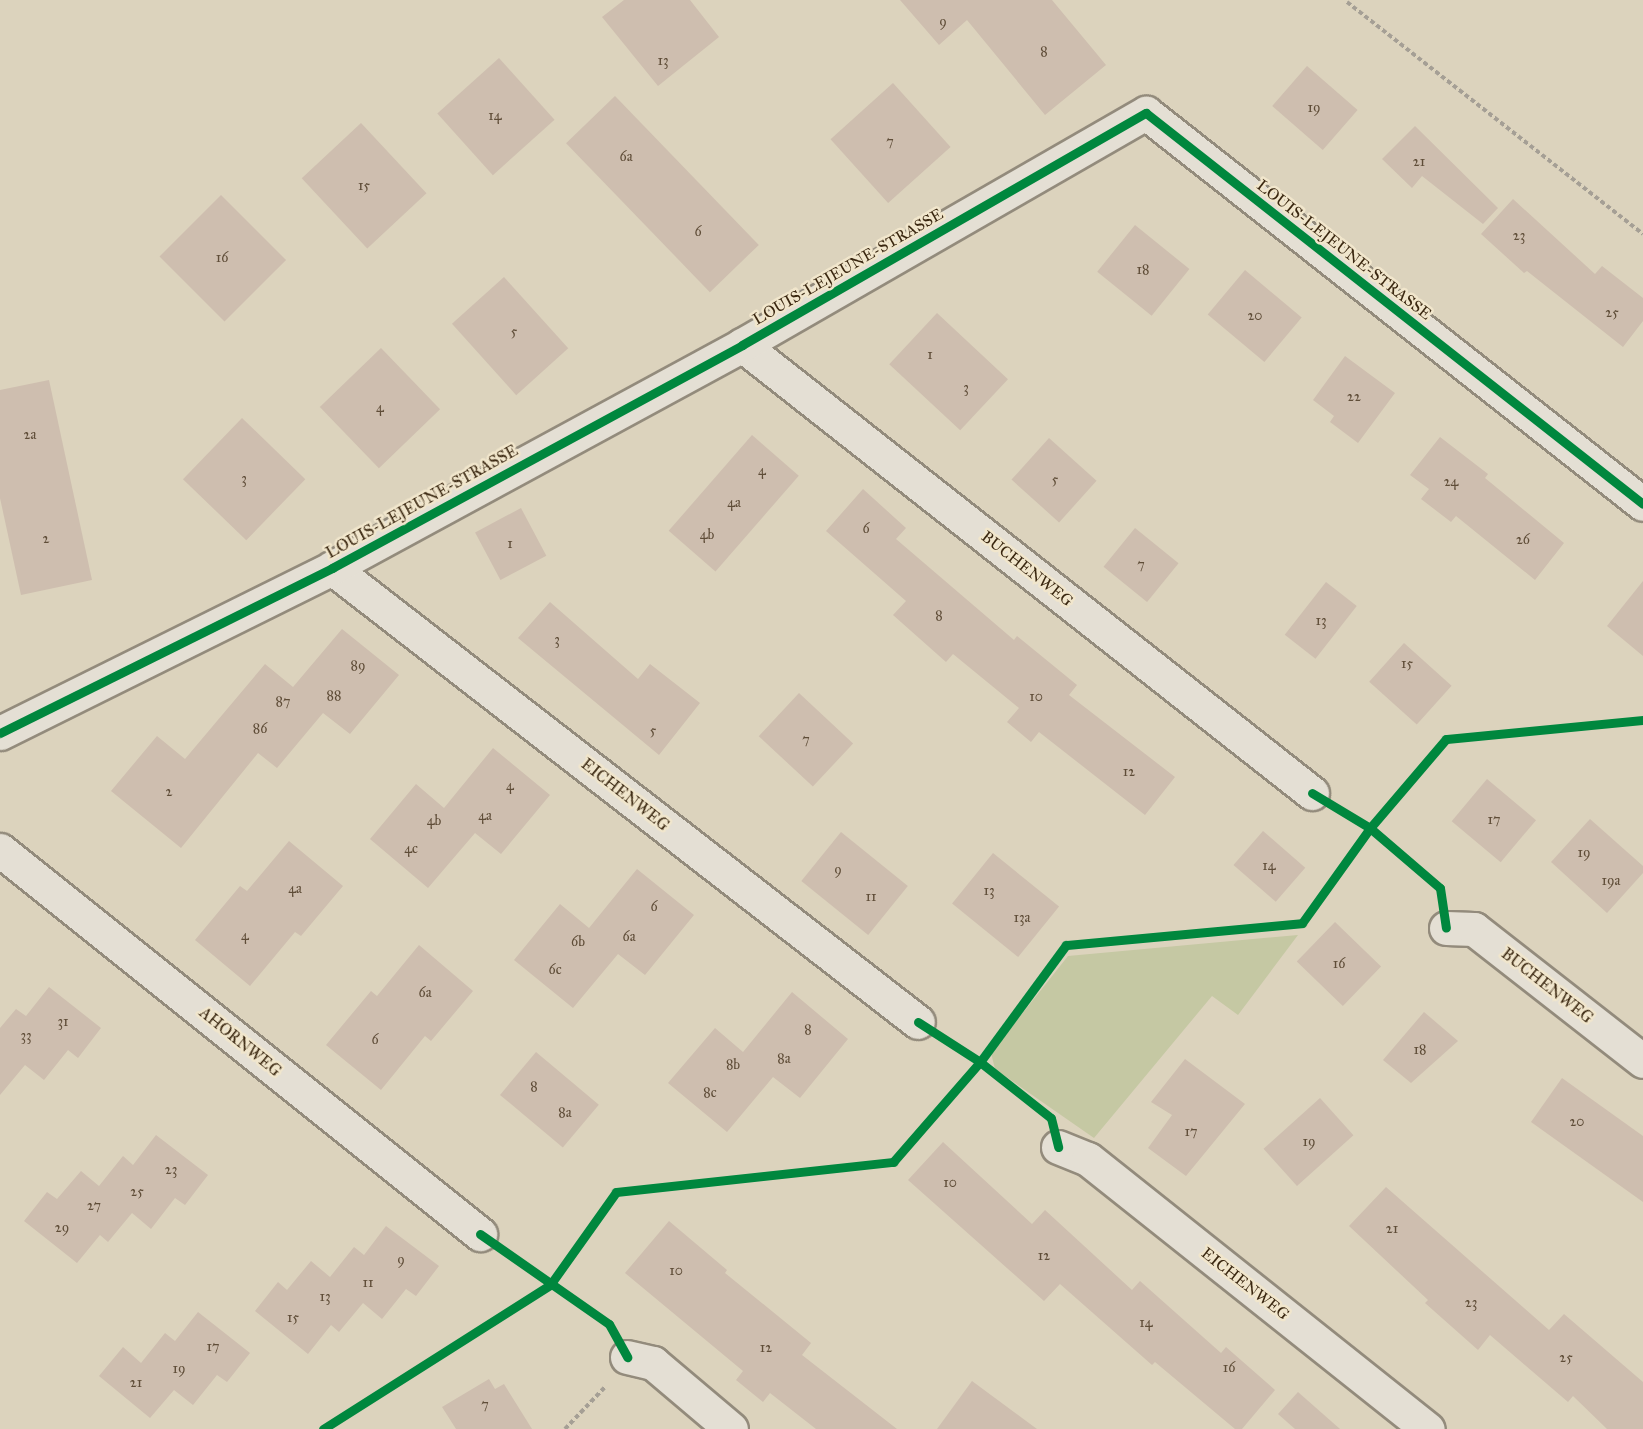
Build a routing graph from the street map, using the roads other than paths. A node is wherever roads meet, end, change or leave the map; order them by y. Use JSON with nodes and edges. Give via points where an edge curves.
{"nodes":[{"id":1,"x":742,"y":345,"type":"junction"},
{"id":2,"x":1643,"y":504,"type":"edge"},
{"id":3,"x":332,"y":568,"type":"junction"},
{"id":4,"x":0,"y":733,"type":"edge"},
{"id":5,"x":1312,"y":793,"type":"dead end"},
{"id":6,"x":0,"y":850,"type":"edge"},
{"id":7,"x":1446,"y":928,"type":"dead end"},
{"id":8,"x":918,"y":1022,"type":"dead end"},
{"id":9,"x":1643,"y":1061,"type":"edge"},
{"id":10,"x":1058,"y":1147,"type":"dead end"},
{"id":11,"x":480,"y":1234,"type":"dead end"},
{"id":12,"x":627,"y":1357,"type":"road end"},
{"id":13,"x":731,"y":1429,"type":"edge"},
{"id":14,"x":1428,"y":1429,"type":"edge"}],
"edges":[{"from":1,"to":2,"type":"street","name":"LOUIS-LEJEUNE-STRASSE","via":[[1146,113]]},
{"from":1,"to":3,"type":"street","name":"LOUIS-LEJEUNE-STRASSE"},
{"from":1,"to":5,"type":"street","name":"BUCHENWEG"},
{"from":3,"to":4,"type":"street","name":"LOUIS-LEJEUNE-STRASSE"},
{"from":3,"to":8,"type":"street","name":"EICHENWEG"},
{"from":6,"to":11,"type":"street","name":"AHORNWEG"},
{"from":7,"to":9,"type":"street","name":"BUCHENWEG","via":[[1474,929]]},
{"from":10,"to":14,"type":"street","name":"EICHENWEG","via":[[1088,1160]]},
{"from":12,"to":13,"type":"street","via":[[653,1363]]}]}
